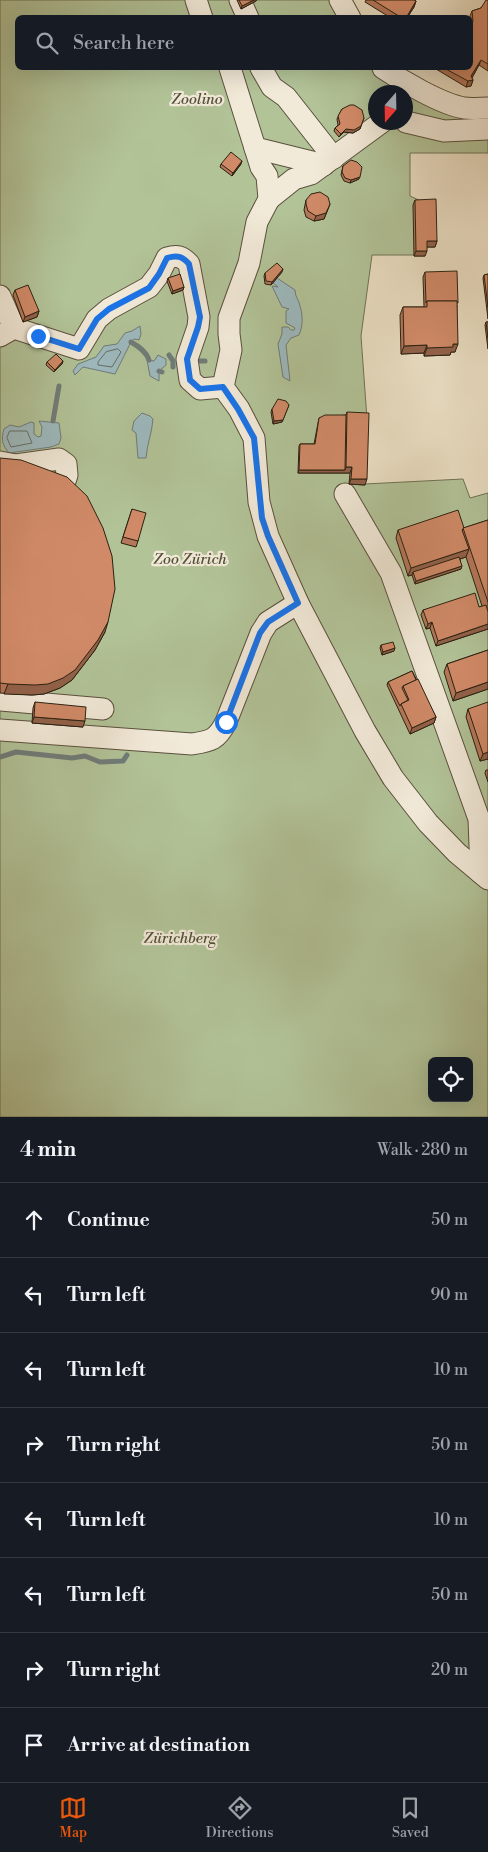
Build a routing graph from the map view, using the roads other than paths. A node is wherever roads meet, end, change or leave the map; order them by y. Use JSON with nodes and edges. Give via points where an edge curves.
{"nodes":[{"id":1,"x":196,"y":0,"type":"edge"},
{"id":2,"x":240,"y":0,"type":"edge"},
{"id":3,"x":340,"y":0,"type":"edge"},
{"id":4,"x":201,"y":15,"type":"edge"},
{"id":5,"x":247,"y":15,"type":"edge"},
{"id":6,"x":348,"y":15,"type":"edge"},
{"id":7,"x":231,"y":70,"type":"edge"},
{"id":8,"x":262,"y":70,"type":"edge"},
{"id":9,"x":386,"y":70,"type":"edge"},
{"id":10,"x":488,"y":108,"type":"edge"},
{"id":11,"x":413,"y":124,"type":"edge"},
{"id":12,"x":488,"y":129,"type":"edge"},
{"id":13,"x":371,"y":130,"type":"edge"},
{"id":14,"x":256,"y":148,"type":"junction"},
{"id":15,"x":329,"y":162,"type":"junction"},
{"id":16,"x":270,"y":198,"type":"junction"},
{"id":17,"x":0,"y":296,"type":"edge"},
{"id":18,"x":7,"y":332,"type":"edge"},
{"id":19,"x":223,"y":387,"type":"junction"},
{"id":20,"x":0,"y":462,"type":"edge"},
{"id":21,"x":64,"y":487,"type":"edge"},
{"id":22,"x":345,"y":494,"type":"dead end"},
{"id":23,"x":298,"y":603,"type":"junction"},
{"id":24,"x":0,"y":700,"type":"edge"},
{"id":25,"x":103,"y":709,"type":"dead end"},
{"id":26,"x":0,"y":730,"type":"edge"},
{"id":27,"x":484,"y":876,"type":"edge"}],
"edges":[{"from":1,"to":4,"type":"lane"},
{"from":2,"to":5,"type":"lane"},
{"from":3,"to":6,"type":"lane"},
{"from":7,"to":14,"type":"lane"},
{"from":8,"to":15,"type":"lane","via":[[272,87],[286,97]]},
{"from":9,"to":10,"type":"lane","via":[[451,104],[473,109]]},
{"from":11,"to":12,"type":"lane","via":[[444,131]]},
{"from":13,"to":15,"type":"lane"},
{"from":14,"to":15,"type":"lane"},
{"from":14,"to":16,"type":"lane","via":[[261,168],[267,176]]},
{"from":15,"to":16,"type":"lane","via":[[312,174],[294,180]]},
{"from":16,"to":19,"type":"lane","via":[[257,222],[249,263],[229,318],[231,350]]},
{"from":17,"to":18,"type":"lane"},
{"from":18,"to":19,"type":"lane","via":[[79,349],[97,319],[149,288],[167,258],[175,255],[189,264],[200,317],[187,359],[190,380],[200,389]]},
{"from":19,"to":23,"type":"lane","via":[[254,438],[262,518]]},
{"from":20,"to":21,"type":"lane","via":[[16,465],[59,459],[66,464]]},
{"from":22,"to":27,"type":"lane","via":[[392,573],[479,819]]},
{"from":23,"to":26,"type":"lane","via":[[268,622],[260,633],[226,722],[220,734],[209,742],[192,744]]},
{"from":23,"to":27,"type":"lane","via":[[393,778],[428,823]]},
{"from":24,"to":25,"type":"lane"}]}
